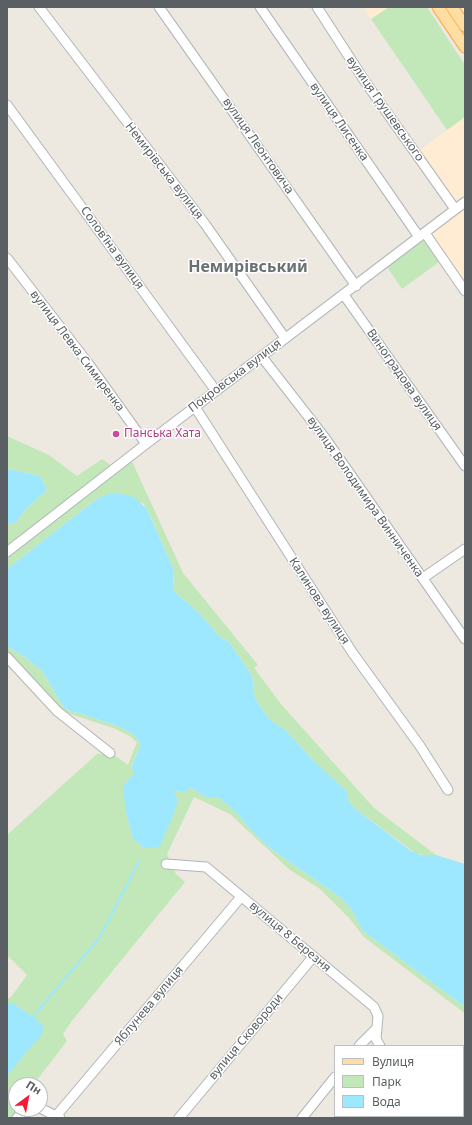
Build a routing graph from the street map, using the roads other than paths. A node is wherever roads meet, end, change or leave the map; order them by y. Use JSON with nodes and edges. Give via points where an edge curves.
{"nodes":[{"id":1,"x":39,"y":7,"type":"edge"},
{"id":2,"x":159,"y":7,"type":"edge"},
{"id":3,"x":260,"y":7,"type":"edge"},
{"id":4,"x":317,"y":7,"type":"edge"},
{"id":5,"x":438,"y":7,"type":"edge"},
{"id":6,"x":452,"y":7,"type":"edge"},
{"id":7,"x":465,"y":26,"type":"edge"},
{"id":8,"x":465,"y":47,"type":"edge"},
{"id":9,"x":7,"y":105,"type":"edge"},
{"id":10,"x":465,"y":202,"type":"edge"},
{"id":11,"x":455,"y":209,"type":"junction"},
{"id":12,"x":422,"y":235,"type":"junction"},
{"id":13,"x":7,"y":258,"type":"edge"},
{"id":14,"x":356,"y":286,"type":"junction"},
{"id":15,"x":465,"y":291,"type":"edge"},
{"id":16,"x":344,"y":295,"type":"junction"},
{"id":17,"x":285,"y":338,"type":"junction"},
{"id":18,"x":262,"y":357,"type":"junction"},
{"id":19,"x":216,"y":391,"type":"junction"},
{"id":20,"x":195,"y":407,"type":"junction"},
{"id":21,"x":146,"y":444,"type":"junction"},
{"id":22,"x":465,"y":466,"type":"edge"},
{"id":23,"x":465,"y":549,"type":"edge"},
{"id":24,"x":7,"y":552,"type":"edge"},
{"id":25,"x":423,"y":578,"type":"junction"},
{"id":26,"x":465,"y":639,"type":"edge"},
{"id":27,"x":7,"y":657,"type":"edge"},
{"id":28,"x":110,"y":753,"type":"dead end"},
{"id":29,"x":448,"y":790,"type":"dead end"},
{"id":30,"x":166,"y":864,"type":"dead end"},
{"id":31,"x":241,"y":897,"type":"junction"},
{"id":32,"x":313,"y":956,"type":"junction"},
{"id":33,"x":377,"y":1028,"type":"junction"},
{"id":34,"x":360,"y":1045,"type":"edge"},
{"id":35,"x":379,"y":1045,"type":"edge"},
{"id":36,"x":334,"y":1078,"type":"edge"},
{"id":37,"x":48,"y":1112,"type":"edge"},
{"id":38,"x":58,"y":1117,"type":"edge"},
{"id":39,"x":179,"y":1118,"type":"edge"},
{"id":40,"x":302,"y":1118,"type":"edge"}],
"edges":[{"from":1,"to":17,"type":"street","name":"Немирівська вулиця","via":[[205,224]]},
{"from":2,"to":14,"type":"street","name":"вулиця Леонтовича"},
{"from":3,"to":12,"type":"street","name":"вулиця Лисенка"},
{"from":4,"to":11,"type":"street","name":"вулиця Грушевського","via":[[366,83]]},
{"from":5,"to":8,"type":"main road"},
{"from":6,"to":7,"type":"main road"},
{"from":9,"to":19,"type":"street","name":"Соловʼїна вулиця"},
{"from":10,"to":11,"type":"street","name":"Покровська вулиця"},
{"from":11,"to":12,"type":"street","name":"Покровська вулиця"},
{"from":12,"to":14,"type":"street","name":"Покровська вулиця"},
{"from":12,"to":15,"type":"street"},
{"from":13,"to":21,"type":"street","name":"вулиця Левка Симиренка","via":[[88,363]]},
{"from":14,"to":16,"type":"street","name":"Покровська вулиця"},
{"from":16,"to":17,"type":"street","name":"Покровська вулиця"},
{"from":16,"to":22,"type":"street","name":"Виноградова вулиця"},
{"from":17,"to":18,"type":"street","name":"Покровська вулиця"},
{"from":18,"to":19,"type":"street","name":"Покровська вулиця"},
{"from":18,"to":25,"type":"street","name":"вулиця Володимира Винниченка","via":[[325,438]]},
{"from":19,"to":20,"type":"street","name":"Покровська вулиця"},
{"from":20,"to":21,"type":"street","name":"Покровська вулиця"},
{"from":20,"to":29,"type":"street","name":"Калинова вулиця","via":[[352,652],[420,746]]},
{"from":21,"to":24,"type":"street","name":"Покровська вулиця"},
{"from":23,"to":25,"type":"street"},
{"from":25,"to":26,"type":"street","name":"вулиця Володимира Винниченка"},
{"from":27,"to":28,"type":"street","via":[[57,711]]},
{"from":30,"to":31,"type":"street","name":"вулиця 8 Березня","via":[[206,867]]},
{"from":31,"to":32,"type":"street","name":"вулиця 8 Березня"},
{"from":31,"to":38,"type":"street","name":"Яблунева вулиця"},
{"from":32,"to":33,"type":"street","name":"вулиця 8 Березня","via":[[374,1007],[378,1016]]},
{"from":32,"to":39,"type":"street","name":"вулиця Сковороди"},
{"from":33,"to":34,"type":"street"},
{"from":33,"to":35,"type":"street","name":"вулиця 8 Березня","via":[[376,1039]]},
{"from":36,"to":40,"type":"street"},
{"from":37,"to":38,"type":"street"}]}
